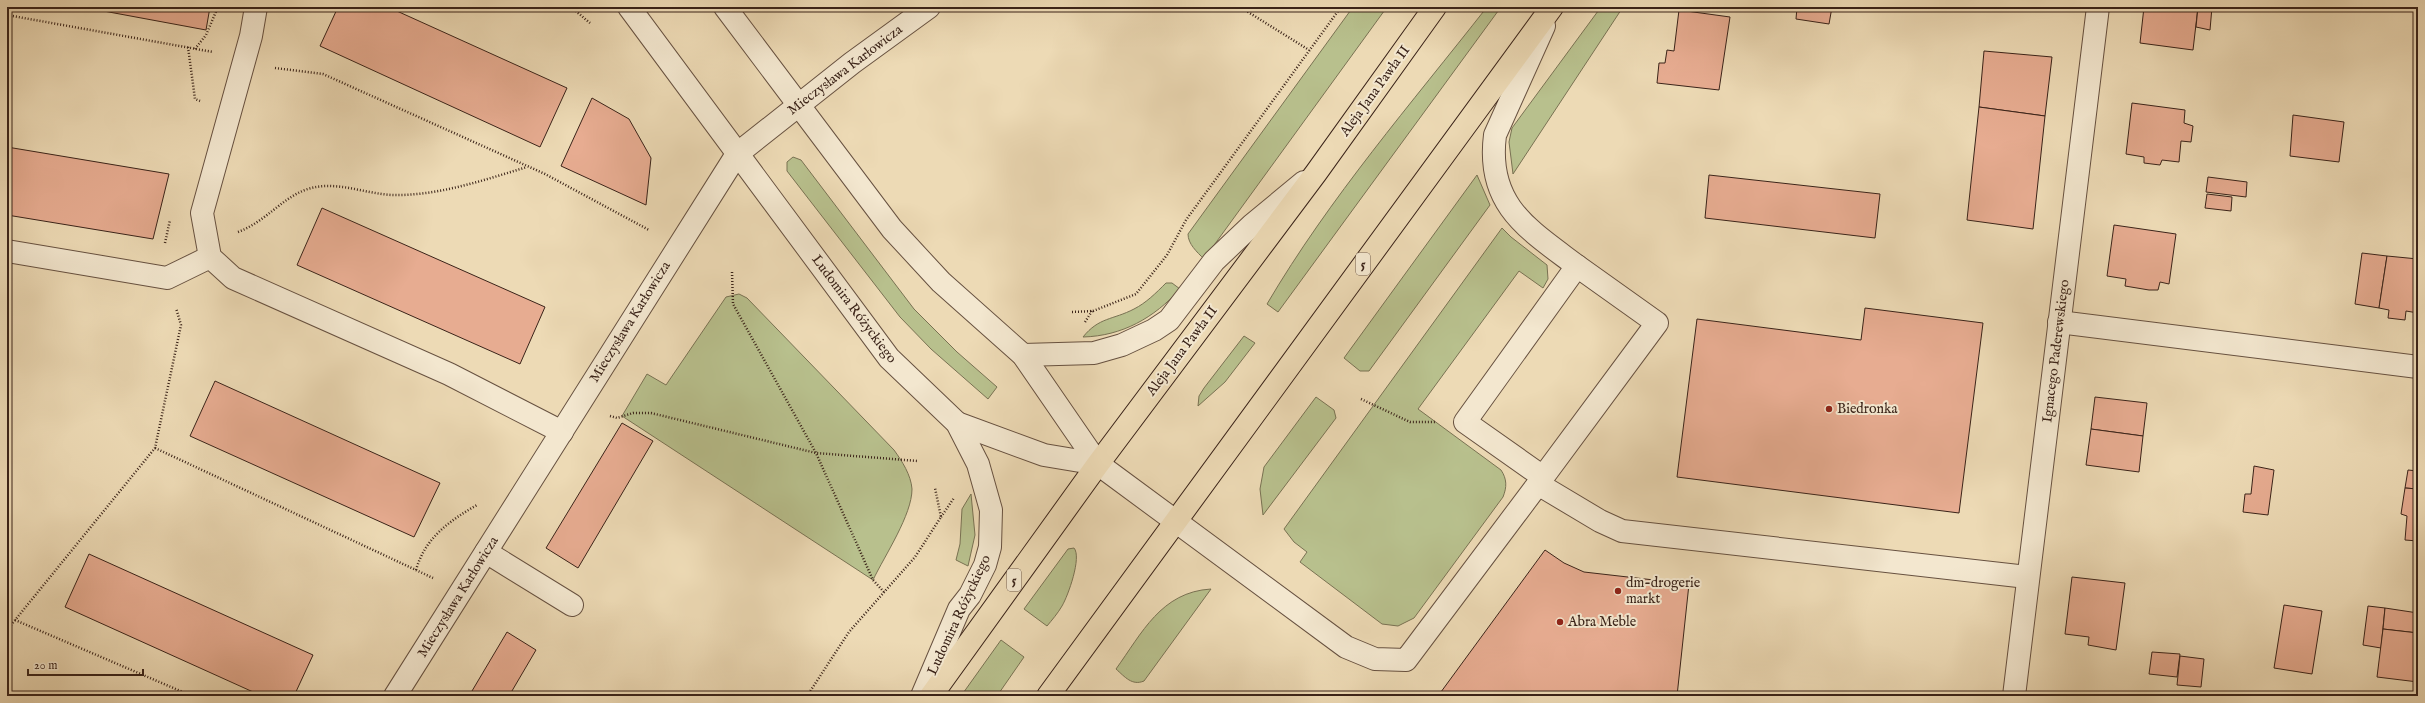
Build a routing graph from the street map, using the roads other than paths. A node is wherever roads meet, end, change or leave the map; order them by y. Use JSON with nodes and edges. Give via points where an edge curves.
{"nodes":[{"id":1,"x":256,"y":7,"type":"edge"},
{"id":2,"x":629,"y":7,"type":"edge"},
{"id":3,"x":724,"y":7,"type":"edge"},
{"id":4,"x":929,"y":7,"type":"edge"},
{"id":5,"x":1435,"y":7,"type":"edge"},
{"id":6,"x":1552,"y":7,"type":"edge"},
{"id":7,"x":2098,"y":7,"type":"edge"},
{"id":8,"x":798,"y":105,"type":"junction"},
{"id":9,"x":737,"y":154,"type":"junction"},
{"id":10,"x":1316,"y":173,"type":"junction"},
{"id":11,"x":7,"y":251,"type":"edge"},
{"id":12,"x":210,"y":257,"type":"junction"},
{"id":13,"x":1577,"y":266,"type":"junction"},
{"id":14,"x":2059,"y":322,"type":"junction"},
{"id":15,"x":1022,"y":355,"type":"junction"},
{"id":16,"x":2418,"y":367,"type":"edge"},
{"id":17,"x":956,"y":423,"type":"junction"},
{"id":18,"x":562,"y":432,"type":"junction"},
{"id":19,"x":1098,"y":464,"type":"junction"},
{"id":20,"x":1540,"y":480,"type":"junction"},
{"id":21,"x":1176,"y":522,"type":"junction"},
{"id":22,"x":486,"y":552,"type":"junction"},
{"id":23,"x":2027,"y":577,"type":"junction"},
{"id":24,"x":572,"y":604,"type":"dead end"},
{"id":25,"x":395,"y":696,"type":"edge"},
{"id":26,"x":922,"y":696,"type":"edge"},
{"id":27,"x":930,"y":696,"type":"edge"},
{"id":28,"x":1048,"y":696,"type":"edge"},
{"id":29,"x":2014,"y":696,"type":"edge"}],
"edges":[{"from":1,"to":12,"type":"street","via":[[244,64],[202,213]]},
{"from":2,"to":9,"type":"street","name":"Ludomira Różyckiego"},
{"from":3,"to":8,"type":"street"},
{"from":4,"to":8,"type":"street","name":"Mieczysława Karłowicza"},
{"from":5,"to":10,"type":"main road","name":"Aleja Jana Pawła II","number":"5"},
{"from":6,"to":13,"type":"street","via":[[1495,135],[1492,154],[1501,190],[1513,213],[1526,228]]},
{"from":6,"to":21,"type":"main road","number":"5"},
{"from":7,"to":14,"type":"street","name":"Ignacego Paderewskiego"},
{"from":8,"to":9,"type":"street","name":"Mieczysława Karłowicza"},
{"from":8,"to":15,"type":"street","via":[[892,229],[941,282]]},
{"from":9,"to":17,"type":"street","name":"Ludomira Różyckiego","via":[[889,358]]},
{"from":9,"to":18,"type":"street","name":"Mieczysława Karłowicza"},
{"from":10,"to":15,"type":"street","via":[[1252,225],[1214,261],[1169,320],[1154,330],[1122,345],[1094,353]]},
{"from":10,"to":19,"type":"main road","name":"Aleja Jana Pawła II","number":"5"},
{"from":11,"to":12,"type":"street","via":[[166,278]]},
{"from":12,"to":18,"type":"street","via":[[233,278],[449,374]]},
{"from":13,"to":20,"type":"street","via":[[1465,422]]},
{"from":13,"to":20,"type":"street","via":[[1657,323]]},
{"from":14,"to":16,"type":"street"},
{"from":14,"to":23,"type":"street","name":"Ignacego Paderewskiego"},
{"from":15,"to":19,"type":"street"},
{"from":17,"to":19,"type":"street","via":[[1044,456]]},
{"from":17,"to":26,"type":"street","name":"Ludomira Różyckiego","via":[[978,464],[986,489],[991,510],[990,547],[970,595],[959,609]]},
{"from":18,"to":22,"type":"street","name":"Mieczysława Karłowicza"},
{"from":19,"to":21,"type":"street"},
{"from":19,"to":27,"type":"main road","name":"Aleja Jana Pawła II","number":"5"},
{"from":20,"to":21,"type":"street","via":[[1406,660],[1375,659],[1346,647]]},
{"from":20,"to":23,"type":"street","via":[[1600,522],[1622,531]]},
{"from":21,"to":28,"type":"main road","number":"5"},
{"from":22,"to":24,"type":"street"},
{"from":22,"to":25,"type":"street","name":"Mieczysława Karłowicza"},
{"from":23,"to":29,"type":"street","name":"Ignacego Paderewskiego"}]}
